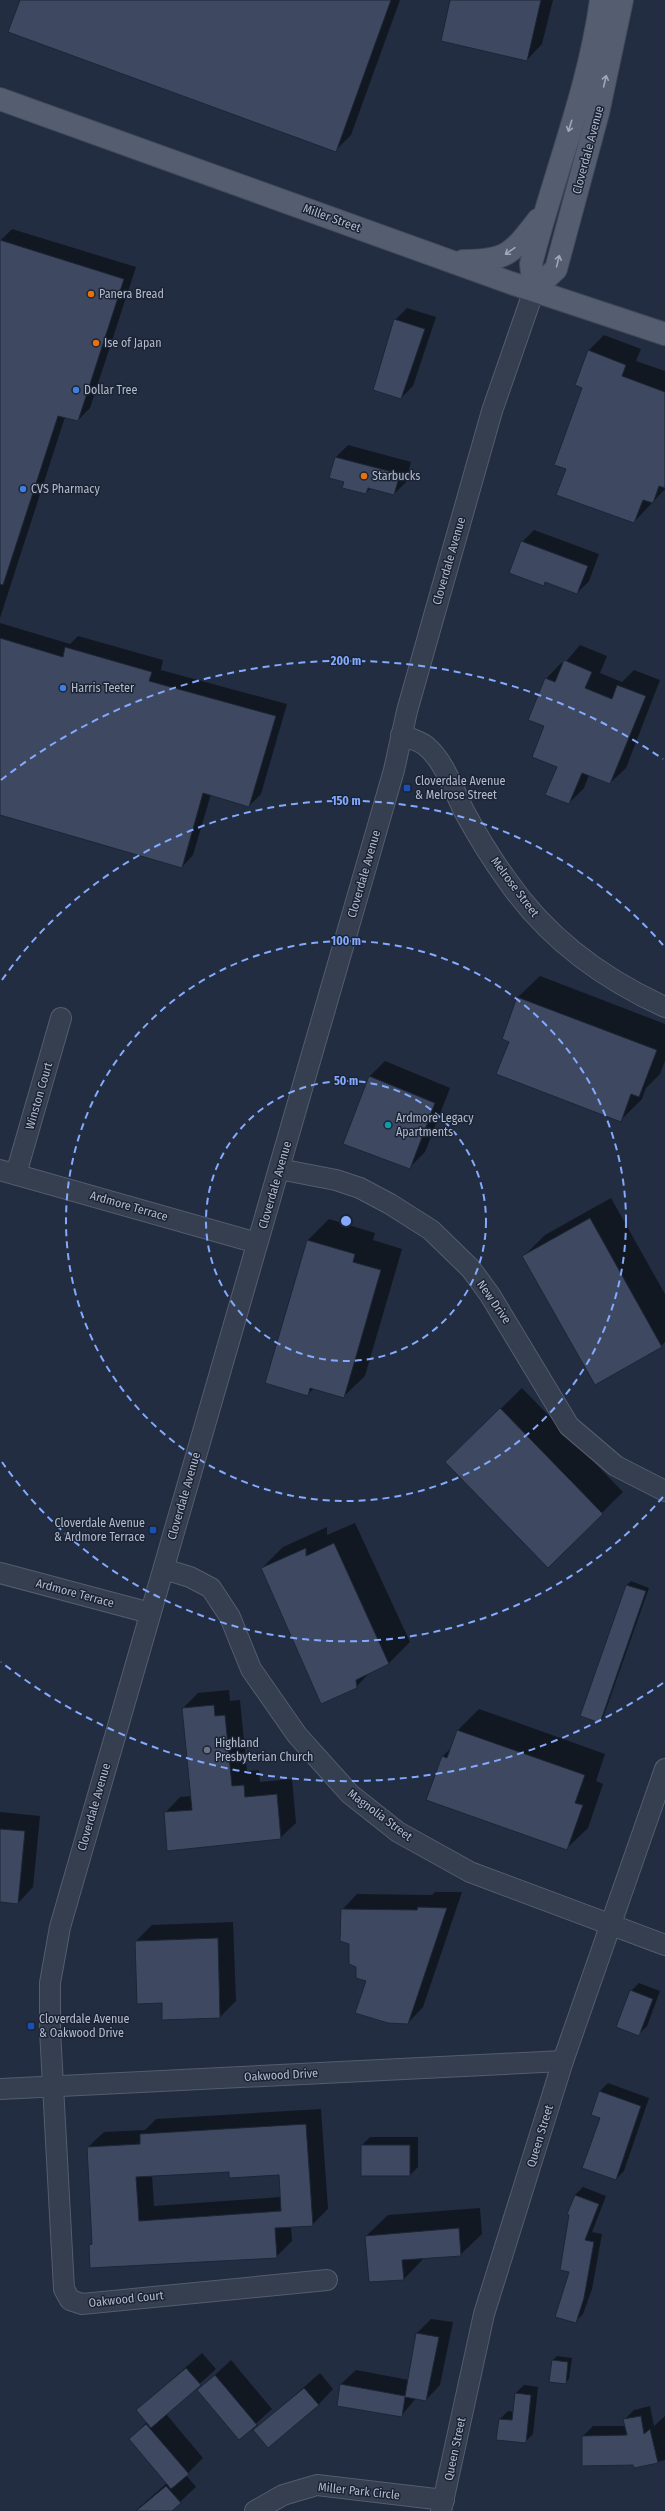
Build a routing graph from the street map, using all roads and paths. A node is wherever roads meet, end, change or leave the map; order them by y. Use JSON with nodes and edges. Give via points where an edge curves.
{"nodes":[{"id":1,"x":601,"y":0,"type":"edge"},
{"id":2,"x":622,"y":0,"type":"edge"},
{"id":3,"x":0,"y":98,"type":"edge"},
{"id":4,"x":544,"y":212,"type":"junction"},
{"id":5,"x":448,"y":260,"type":"junction"},
{"id":6,"x":534,"y":290,"type":"junction"},
{"id":7,"x":665,"y":334,"type":"edge"},
{"id":8,"x":401,"y":734,"type":"junction"},
{"id":9,"x":665,"y":1007,"type":"edge"},
{"id":10,"x":61,"y":1018,"type":"dead end"},
{"id":11,"x":279,"y":1169,"type":"junction"},
{"id":12,"x":8,"y":1172,"type":"edge"},
{"id":13,"x":257,"y":1244,"type":"junction"},
{"id":14,"x":665,"y":1491,"type":"edge"},
{"id":15,"x":164,"y":1569,"type":"junction"},
{"id":16,"x":0,"y":1573,"type":"edge"},
{"id":17,"x":150,"y":1613,"type":"junction"},
{"id":18,"x":665,"y":1769,"type":"edge"},
{"id":19,"x":610,"y":1925,"type":"junction"},
{"id":20,"x":665,"y":1945,"type":"edge"},
{"id":21,"x":563,"y":2061,"type":"junction"},
{"id":22,"x":54,"y":2086,"type":"junction"},
{"id":23,"x":0,"y":2088,"type":"edge"},
{"id":24,"x":327,"y":2280,"type":"dead end"},
{"id":25,"x":442,"y":2506,"type":"edge"},
{"id":26,"x":255,"y":2511,"type":"edge"}],
"edges":[{"from":1,"to":4,"type":"main road","name":"Cloverdale Avenue","one_way":true,"via":[[585,75]]},
{"from":6,"to":2,"type":"main road","name":"Cloverdale Avenue","one_way":true,"via":[[556,269],[598,113]]},
{"from":3,"to":5,"type":"main road","name":"Miller Street"},
{"from":4,"to":5,"type":"main road","one_way":true,"via":[[520,244],[504,256],[487,261]]},
{"from":4,"to":6,"type":"main road","name":"Cloverdale Avenue","via":[[531,264]]},
{"from":5,"to":6,"type":"main road","name":"Miller Street"},
{"from":6,"to":7,"type":"main road","name":"Miller Street"},
{"from":6,"to":8,"type":"street","name":"Cloverdale Avenue","via":[[502,375]]},
{"from":8,"to":9,"type":"street","name":"Melrose Street","via":[[425,746],[439,760],[479,838],[534,915],[564,945],[591,966],[633,992]]},
{"from":8,"to":11,"type":"street","name":"Cloverdale Avenue","via":[[394,770]]},
{"from":10,"to":12,"type":"street","name":"Winston Court"},
{"from":11,"to":13,"type":"street","name":"Cloverdale Avenue"},
{"from":11,"to":14,"type":"street","name":"New Drive","via":[[336,1180],[360,1188],[431,1230],[470,1269],[490,1295],[569,1426],[616,1466]]},
{"from":12,"to":13,"type":"street","name":"Ardmore Terrace"},
{"from":13,"to":15,"type":"street","name":"Cloverdale Avenue"},
{"from":15,"to":17,"type":"street","name":"Cloverdale Avenue"},
{"from":15,"to":19,"type":"street","name":"Magnolia Street","via":[[190,1576],[211,1588],[230,1617],[251,1669],[297,1735],[350,1794],[398,1832],[470,1872]]},
{"from":16,"to":17,"type":"street","name":"Ardmore Terrace"},
{"from":17,"to":22,"type":"street","name":"Cloverdale Avenue","via":[[60,1927],[50,1983]]},
{"from":18,"to":19,"type":"street","name":"Queen Street"},
{"from":19,"to":20,"type":"street","name":"Magnolia Street"},
{"from":19,"to":21,"type":"street","name":"Queen Street"},
{"from":21,"to":22,"type":"street","name":"Oakwood Drive"},
{"from":21,"to":25,"type":"street","name":"Queen Street","via":[[482,2323]]},
{"from":22,"to":23,"type":"street","name":"Oakwood Drive"},
{"from":22,"to":24,"type":"street","name":"Oakwood Court","via":[[64,2290],[70,2300],[82,2304]]},
{"from":25,"to":26,"type":"street","name":"Miller Park Circle","via":[[317,2485],[283,2495]]}]}
